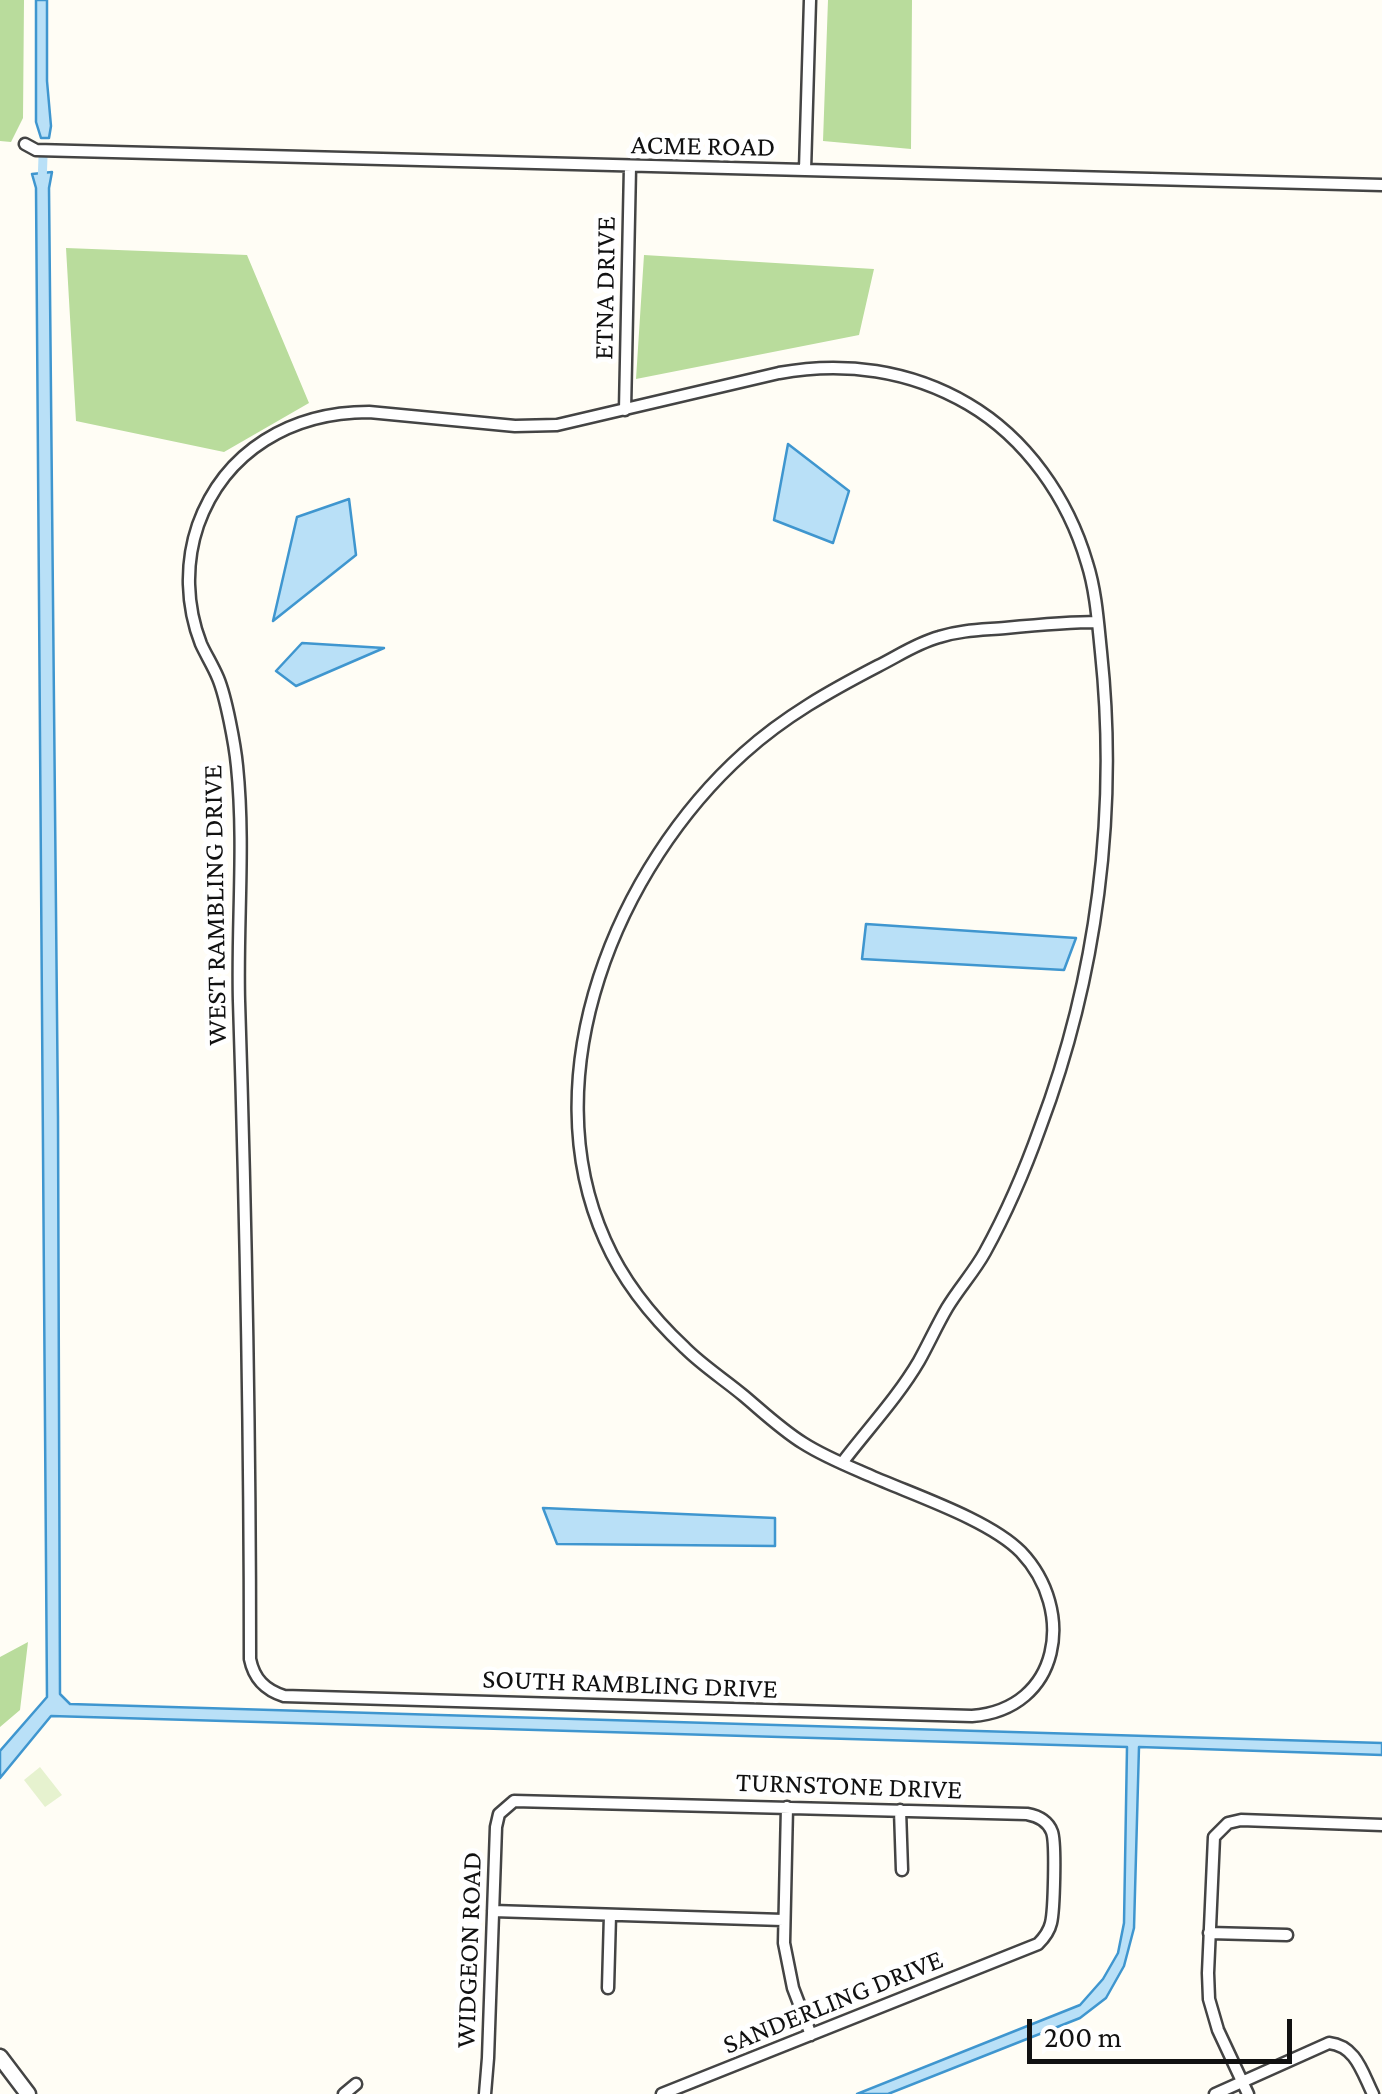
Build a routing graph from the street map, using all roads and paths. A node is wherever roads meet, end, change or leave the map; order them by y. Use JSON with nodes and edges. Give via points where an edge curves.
{"nodes":[{"id":1,"x":810,"y":0,"type":"edge"},
{"id":2,"x":24,"y":144,"type":"dead end"},
{"id":3,"x":630,"y":167,"type":"junction"},
{"id":4,"x":806,"y":170,"type":"junction"},
{"id":5,"x":1382,"y":185,"type":"edge"},
{"id":6,"x":625,"y":410,"type":"junction"},
{"id":7,"x":1098,"y":622,"type":"junction"},
{"id":8,"x":842,"y":1463,"type":"junction"},
{"id":9,"x":250,"y":1651,"type":"joint"},
{"id":10,"x":787,"y":1807,"type":"junction"},
{"id":11,"x":503,"y":1808,"type":"joint"},
{"id":12,"x":900,"y":1810,"type":"junction"},
{"id":13,"x":1382,"y":1825,"type":"edge"},
{"id":14,"x":902,"y":1870,"type":"dead end"},
{"id":15,"x":493,"y":1912,"type":"junction"},
{"id":16,"x":610,"y":1915,"type":"junction"},
{"id":17,"x":784,"y":1920,"type":"junction"},
{"id":18,"x":1209,"y":1932,"type":"junction"},
{"id":19,"x":1287,"y":1935,"type":"dead end"},
{"id":20,"x":1020,"y":1952,"type":"joint"},
{"id":21,"x":608,"y":1988,"type":"dead end"},
{"id":22,"x":811,"y":2035,"type":"junction"},
{"id":23,"x":0,"y":2057,"type":"edge"},
{"id":24,"x":1242,"y":2081,"type":"junction"},
{"id":25,"x":356,"y":2084,"type":"dead end"},
{"id":26,"x":28,"y":2094,"type":"edge"},
{"id":27,"x":344,"y":2094,"type":"edge"},
{"id":28,"x":484,"y":2094,"type":"edge"},
{"id":29,"x":662,"y":2094,"type":"edge"},
{"id":30,"x":1215,"y":2094,"type":"edge"},
{"id":31,"x":1248,"y":2094,"type":"edge"},
{"id":32,"x":1372,"y":2094,"type":"edge"}],
"edges":[{"from":1,"to":4,"type":"street"},
{"from":2,"to":3,"type":"street","name":"ACME ROAD","via":[[36,150]]},
{"from":3,"to":4,"type":"street","name":"ACME ROAD"},
{"from":3,"to":6,"type":"street","name":"ETNA DRIVE"},
{"from":4,"to":5,"type":"street","name":"ACME ROAD"},
{"from":6,"to":7,"type":"street","name":"WEST RAMBLING DRIVE","via":[[813,368],[857,368],[933,386],[979,410],[1031,456],[1083,551]]},
{"from":6,"to":9,"type":"street","name":"WEST RAMBLING DRIVE","via":[[540,426],[369,412],[318,417],[250,451],[217,488],[198,525],[190,599],[199,640],[219,680],[235,752],[240,822]]},
{"from":7,"to":8,"type":"street","name":"WEST RAMBLING DRIVE","via":[[1104,828],[1092,933],[1070,1036],[1036,1140],[984,1253],[918,1364]]},
{"from":7,"to":8,"type":"street","via":[[937,637],[795,713],[720,776],[673,832],[640,883],[600,972],[583,1041],[578,1109],[586,1178],[606,1242],[654,1317],[688,1351],[773,1422]]},
{"from":8,"to":9,"type":"street","name":"SOUTH RAMBLING DRIVE","via":[[988,1528],[1025,1556],[1048,1598],[1054,1636],[1047,1667],[1030,1692],[1004,1710],[972,1716],[290,1696],[260,1682]]},
{"from":10,"to":11,"type":"street","name":"TURNSTONE DRIVE","via":[[520,1800]]},
{"from":10,"to":12,"type":"street","name":"TURNSTONE DRIVE"},
{"from":10,"to":17,"type":"street"},
{"from":11,"to":15,"type":"street","name":"WIDGEON ROAD","via":[[496,1826]]},
{"from":12,"to":14,"type":"street"},
{"from":12,"to":20,"type":"street","name":"TURNSTONE DRIVE","via":[[1027,1814],[1049,1826],[1051,1923],[1042,1940]]},
{"from":13,"to":18,"type":"street","via":[[1228,1823],[1212,1844]]},
{"from":15,"to":16,"type":"street"},
{"from":15,"to":28,"type":"street","name":"WIDGEON ROAD"},
{"from":16,"to":17,"type":"street"},
{"from":16,"to":21,"type":"street"},
{"from":17,"to":22,"type":"street","via":[[787,1966]]},
{"from":18,"to":19,"type":"street"},
{"from":18,"to":24,"type":"street","via":[[1214,2018]]},
{"from":20,"to":22,"type":"street","name":"SANDERLING DRIVE"},
{"from":22,"to":29,"type":"street","name":"SANDERLING DRIVE"},
{"from":23,"to":26,"type":"street"},
{"from":24,"to":30,"type":"street"},
{"from":24,"to":31,"type":"street"},
{"from":24,"to":32,"type":"street","via":[[1336,2043],[1352,2053]]},
{"from":25,"to":27,"type":"street"}]}
